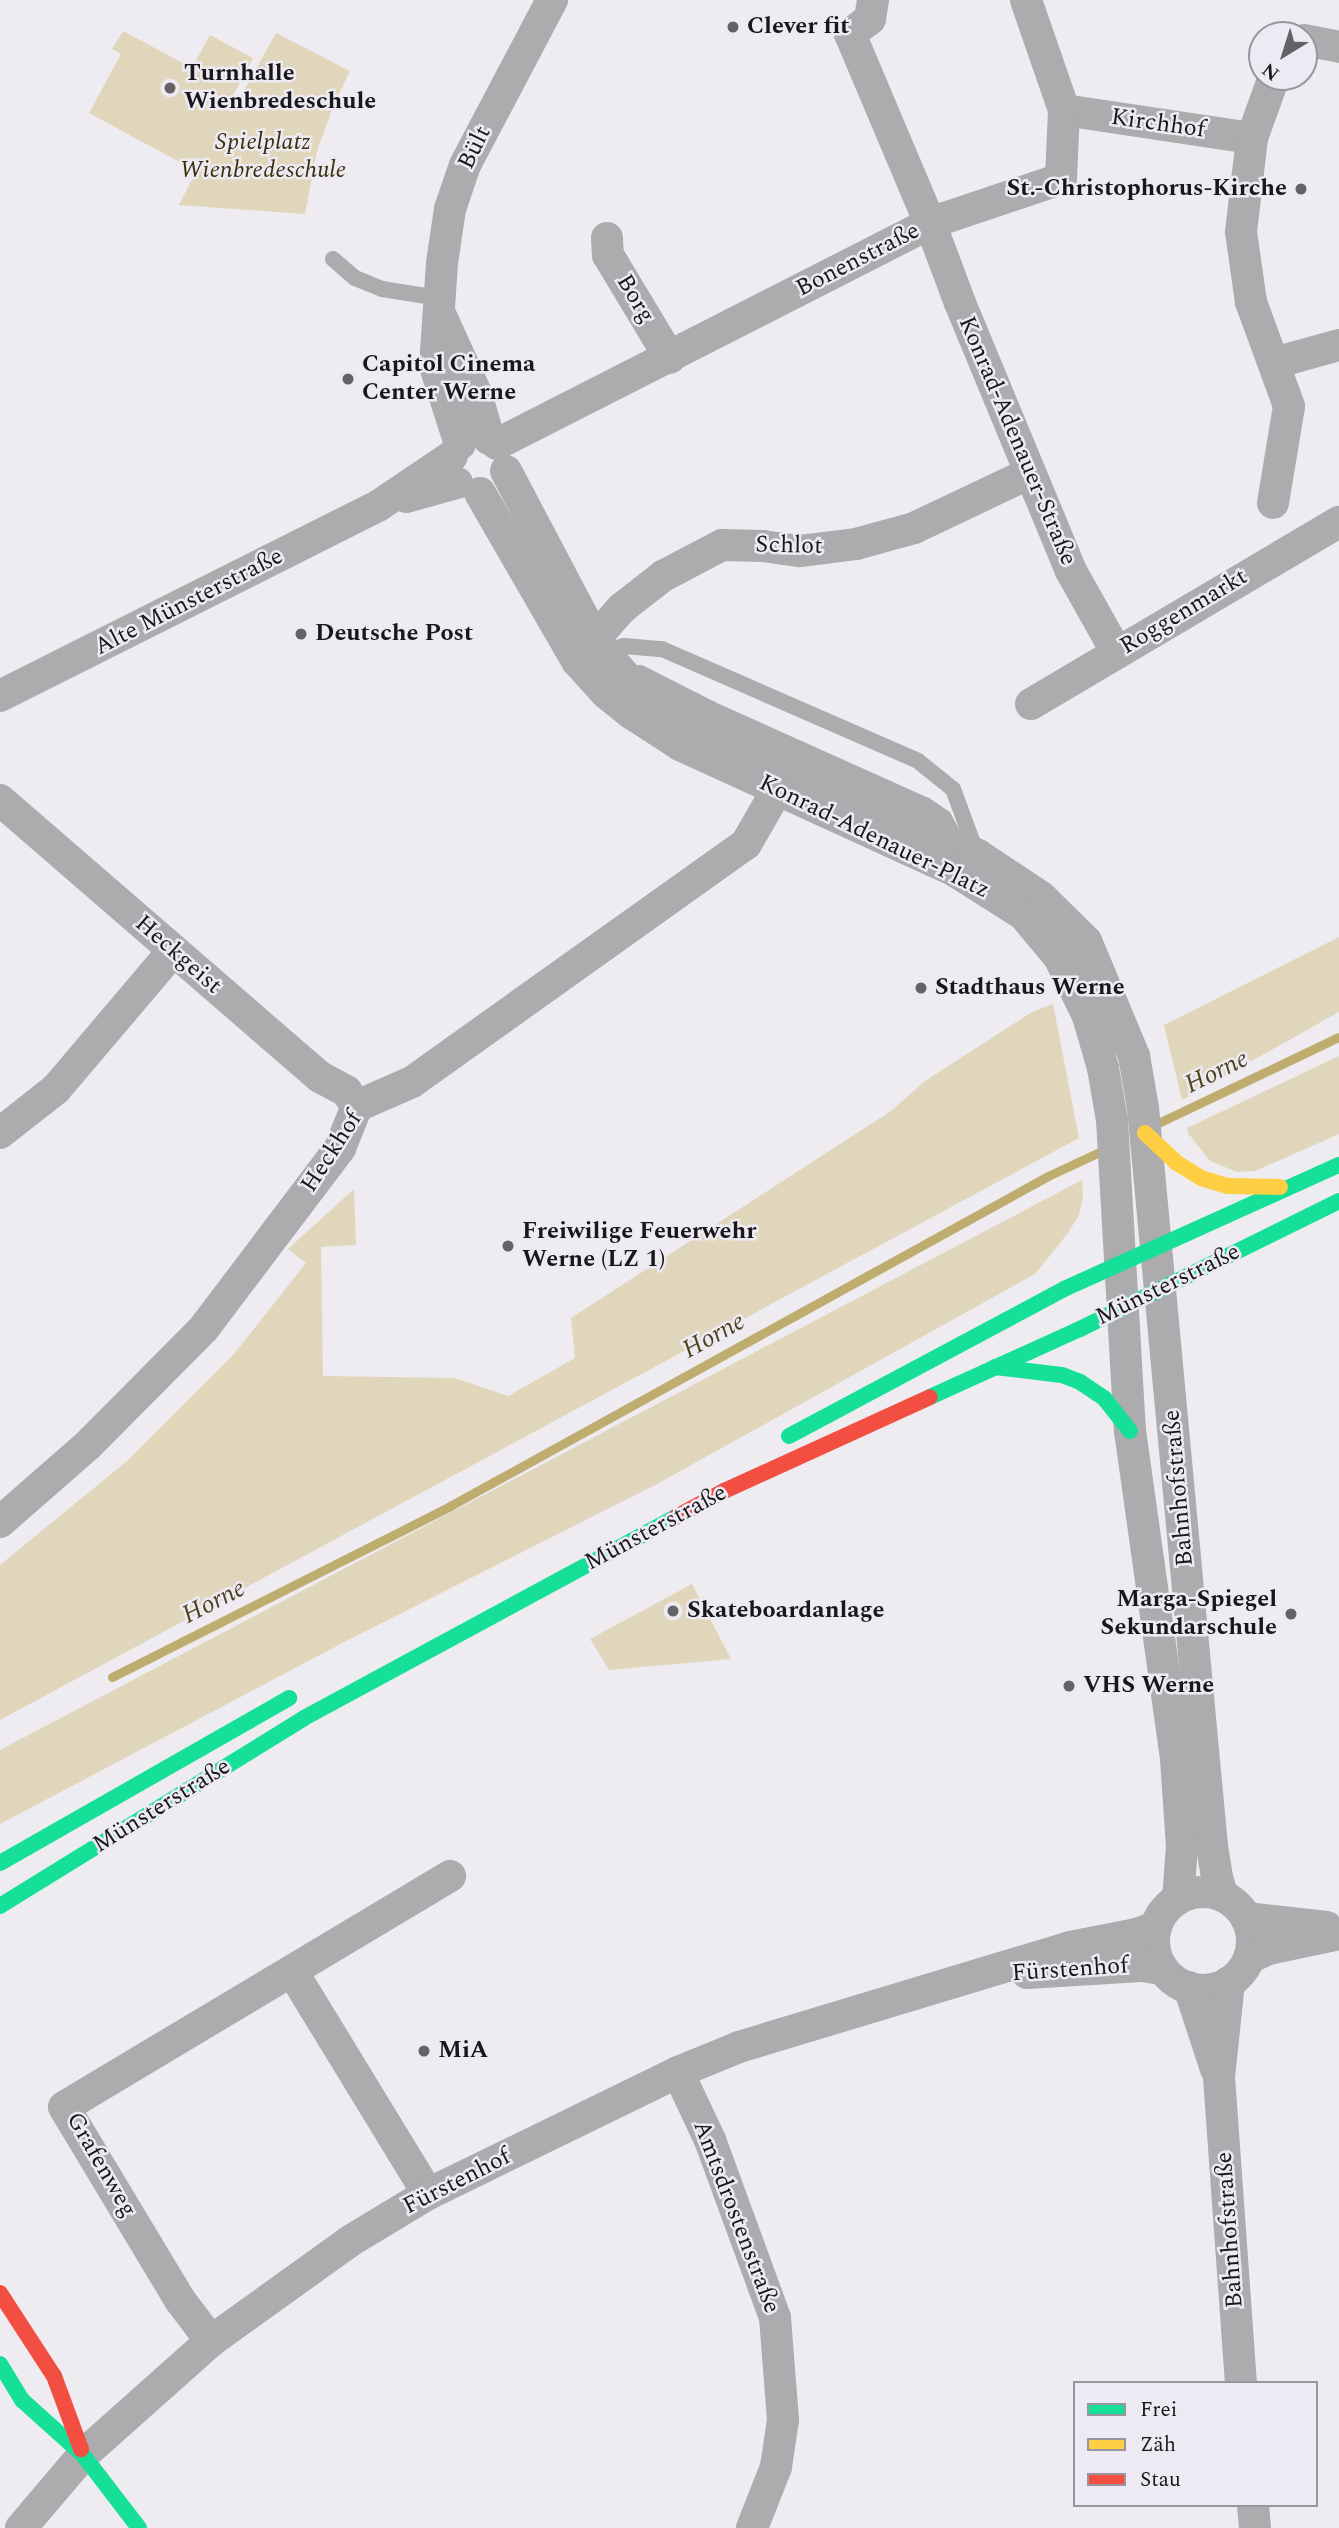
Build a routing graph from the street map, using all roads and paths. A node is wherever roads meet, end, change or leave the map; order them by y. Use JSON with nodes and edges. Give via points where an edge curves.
{"nodes":[{"id":1,"x":552,"y":0,"type":"edge"},
{"id":2,"x":873,"y":0,"type":"edge"},
{"id":3,"x":1026,"y":0,"type":"edge"},
{"id":4,"x":1339,"y":41,"type":"edge"},
{"id":5,"x":1318,"y":43,"type":"edge"},
{"id":6,"x":1339,"y":47,"type":"edge"},
{"id":7,"x":1269,"y":91,"type":"edge"},
{"id":8,"x":1064,"y":110,"type":"junction"},
{"id":9,"x":1252,"y":138,"type":"junction"},
{"id":10,"x":930,"y":223,"type":"junction"},
{"id":11,"x":607,"y":238,"type":"dead end"},
{"id":12,"x":333,"y":259,"type":"dead end"},
{"id":13,"x":439,"y":303,"type":"junction"},
{"id":14,"x":1339,"y":345,"type":"edge"},
{"id":15,"x":670,"y":358,"type":"junction"},
{"id":16,"x":1275,"y":363,"type":"junction"},
{"id":17,"x":477,"y":461,"type":"junction"},
{"id":18,"x":1030,"y":473,"type":"junction"},
{"id":19,"x":1273,"y":503,"type":"dead end"},
{"id":20,"x":1339,"y":522,"type":"edge"},
{"id":21,"x":591,"y":649,"type":"junction"},
{"id":22,"x":1117,"y":653,"type":"junction"},
{"id":23,"x":0,"y":696,"type":"edge"},
{"id":24,"x":1031,"y":704,"type":"dead end"},
{"id":25,"x":777,"y":790,"type":"junction"},
{"id":26,"x":0,"y":800,"type":"edge"},
{"id":27,"x":968,"y":850,"type":"junction"},
{"id":28,"x":1015,"y":908,"type":"junction"},
{"id":29,"x":173,"y":951,"type":"junction"},
{"id":30,"x":357,"y":1106,"type":"junction"},
{"id":31,"x":0,"y":1133,"type":"edge"},
{"id":32,"x":1339,"y":1165,"type":"edge"},
{"id":33,"x":1163,"y":1167,"type":"junction"},
{"id":34,"x":1292,"y":1186,"type":"junction"},
{"id":35,"x":1339,"y":1201,"type":"edge"},
{"id":36,"x":1158,"y":1246,"type":"junction"},
{"id":37,"x":1120,"y":1262,"type":"junction"},
{"id":38,"x":1162,"y":1288,"type":"junction"},
{"id":39,"x":1121,"y":1308,"type":"junction"},
{"id":40,"x":993,"y":1367,"type":"junction"},
{"id":41,"x":1130,"y":1431,"type":"junction"},
{"id":42,"x":775,"y":1443,"type":"dead end"},
{"id":43,"x":0,"y":1522,"type":"edge"},
{"id":44,"x":303,"y":1690,"type":"dead end"},
{"id":45,"x":0,"y":1863,"type":"edge"},
{"id":46,"x":450,"y":1876,"type":"dead end"},
{"id":47,"x":1223,"y":1896,"type":"junction"},
{"id":48,"x":1178,"y":1899,"type":"junction"},
{"id":49,"x":0,"y":1906,"type":"edge"},
{"id":50,"x":1246,"y":1918,"type":"junction"},
{"id":51,"x":1155,"y":1927,"type":"junction"},
{"id":52,"x":1339,"y":1928,"type":"edge"},
{"id":53,"x":1339,"y":1934,"type":"edge"},
{"id":54,"x":1163,"y":1969,"type":"junction"},
{"id":55,"x":1239,"y":1970,"type":"junction"},
{"id":56,"x":292,"y":1971,"type":"junction"},
{"id":57,"x":976,"y":1977,"type":"junction"},
{"id":58,"x":1189,"y":1987,"type":"junction"},
{"id":59,"x":678,"y":2073,"type":"junction"},
{"id":60,"x":1219,"y":2077,"type":"junction"},
{"id":61,"x":428,"y":2194,"type":"junction"},
{"id":62,"x":0,"y":2293,"type":"edge"},
{"id":63,"x":211,"y":2340,"type":"junction"},
{"id":64,"x":0,"y":2364,"type":"edge"},
{"id":65,"x":1241,"y":2381,"type":"edge"},
{"id":66,"x":83,"y":2455,"type":"junction"},
{"id":67,"x":1252,"y":2507,"type":"edge"},
{"id":68,"x":21,"y":2528,"type":"edge"},
{"id":69,"x":139,"y":2528,"type":"edge"},
{"id":70,"x":752,"y":2528,"type":"edge"},
{"id":71,"x":1255,"y":2528,"type":"edge"}],
"edges":[{"from":1,"to":13,"type":"street","name":"Bült","via":[[465,165],[450,209]]},
{"from":2,"to":10,"type":"street","name":"Konrad-Adenauer-Straße","via":[[870,19],[850,34]]},
{"from":3,"to":8,"type":"street","name":"Bonenstraße"},
{"from":4,"to":6,"type":"street"},
{"from":5,"to":6,"type":"street"},
{"from":7,"to":9,"type":"street"},
{"from":8,"to":9,"type":"street","name":"Kirchhof"},
{"from":8,"to":10,"type":"street","name":"Bonenstraße","via":[[1061,178]]},
{"from":9,"to":16,"type":"street","via":[[1241,232],[1251,302]]},
{"from":10,"to":15,"type":"street","name":"Bonenstraße"},
{"from":10,"to":18,"type":"street","name":"Konrad-Adenauer-Straße"},
{"from":11,"to":15,"type":"street","name":"Borg","via":[[608,255]]},
{"from":12,"to":13,"type":"lane","via":[[355,278]]},
{"from":13,"to":17,"type":"street","name":"Bült","via":[[435,366]]},
{"from":14,"to":16,"type":"street"},
{"from":15,"to":17,"type":"street","name":"Bonenstraße"},
{"from":16,"to":19,"type":"street","via":[[1289,406]]},
{"from":17,"to":21,"type":"street","name":"Konrad-Adenauer-Platz"},
{"from":17,"to":21,"type":"street","name":"Konrad-Adenauer-Platz","via":[[552,618]]},
{"from":17,"to":23,"type":"street","name":"Alte Münsterstraße","via":[[377,506]]},
{"from":18,"to":21,"type":"street","name":"Schlot","via":[[915,528],[856,544],[800,551],[722,545],[663,576],[622,608]]},
{"from":18,"to":22,"type":"street","name":"Konrad-Adenauer-Straße","via":[[1071,572]]},
{"from":20,"to":22,"type":"street","name":"Roggenmarkt"},
{"from":21,"to":25,"type":"street","name":"Konrad-Adenauer-Platz","via":[[606,693],[631,713],[680,745]]},
{"from":21,"to":27,"type":"street","name":"Konrad-Adenauer-Platz","via":[[690,723]]},
{"from":21,"to":27,"type":"lane","via":[[662,649],[918,761],[953,789]]},
{"from":22,"to":24,"type":"street","name":"Roggenmarkt"},
{"from":25,"to":28,"type":"street","name":"Konrad-Adenauer-Platz","via":[[955,871]]},
{"from":25,"to":30,"type":"street","name":"Heckhof","via":[[746,844],[412,1082]]},
{"from":26,"to":29,"type":"street","name":"Heckgeist"},
{"from":27,"to":28,"type":"lane"},
{"from":27,"to":33,"type":"street","name":"Konrad-Adenauer-Platz","via":[[1041,897],[1086,942],[1134,1056],[1144,1121]]},
{"from":28,"to":37,"type":"street","name":"Konrad-Adenauer-Platz","via":[[1059,957],[1088,1016],[1112,1120]]},
{"from":29,"to":30,"type":"street","name":"Heckgeist","via":[[320,1077],[346,1091]]},
{"from":29,"to":31,"type":"street","via":[[57,1089]]},
{"from":30,"to":43,"type":"street","name":"Heckhof","via":[[340,1148],[204,1328],[88,1445]]},
{"from":32,"to":34,"type":"main road","name":"Münsterstraße"},
{"from":33,"to":34,"type":"main road","via":[[1228,1186]]},
{"from":33,"to":36,"type":"street","name":"Konrad-Adenauer-Platz"},
{"from":34,"to":36,"type":"main road","name":"Münsterstraße"},
{"from":35,"to":38,"type":"main road","name":"Münsterstraße"},
{"from":36,"to":37,"type":"main road","name":"Münsterstraße"},
{"from":36,"to":38,"type":"street","name":"Bahnhofstraße"},
{"from":37,"to":39,"type":"street","name":"Konrad-Adenauer-Platz"},
{"from":37,"to":42,"type":"main road","name":"Münsterstraße"},
{"from":38,"to":39,"type":"main road","name":"Münsterstraße"},
{"from":38,"to":47,"type":"street","name":"Bahnhofstraße","via":[[1212,1846]]},
{"from":39,"to":40,"type":"main road","name":"Münsterstraße"},
{"from":39,"to":41,"type":"street","name":"Bahnhofstraße"},
{"from":40,"to":41,"type":"main road","via":[[1062,1375],[1080,1382],[1104,1398]]},
{"from":40,"to":49,"type":"main road","name":"Münsterstraße","via":[[724,1490],[328,1705]]},
{"from":41,"to":48,"type":"street","name":"Bahnhofstraße","via":[[1176,1759],[1182,1846]]},
{"from":44,"to":45,"type":"main road","name":"Münsterstraße"},
{"from":46,"to":56,"type":"street","name":"Grafenweg"},
{"from":47,"to":48,"type":"street","via":[[1199,1892]]},
{"from":47,"to":50,"type":"street"},
{"from":48,"to":51,"type":"street","via":[[1162,1912]]},
{"from":50,"to":52,"type":"street"},
{"from":50,"to":55,"type":"street","name":"Bahnhofstraße","via":[[1252,1944]]},
{"from":51,"to":54,"type":"street","via":[[1155,1947]]},
{"from":51,"to":57,"type":"street","name":"Fürstenhof","via":[[1070,1947]]},
{"from":53,"to":55,"type":"street","via":[[1268,1949]]},
{"from":54,"to":57,"type":"street","name":"Fürstenhof","via":[[1141,1966]]},
{"from":54,"to":58,"type":"street"},
{"from":55,"to":58,"type":"street","via":[[1202,1990]]},
{"from":55,"to":60,"type":"street","name":"Bahnhofstraße"},
{"from":56,"to":61,"type":"street"},
{"from":56,"to":63,"type":"street","name":"Grafenweg","via":[[64,2107],[180,2300]]},
{"from":57,"to":59,"type":"street","name":"Fürstenhof","via":[[740,2047]]},
{"from":58,"to":60,"type":"street","name":"Bahnhofstraße"},
{"from":59,"to":61,"type":"street","name":"Fürstenhof"},
{"from":59,"to":70,"type":"street","name":"Amtsdrostenstraße","via":[[710,2140],[775,2318],[783,2420],[776,2467]]},
{"from":60,"to":65,"type":"street","name":"Bahnhofstraße"},
{"from":61,"to":63,"type":"street","name":"Fürstenhof","via":[[351,2241]]},
{"from":62,"to":66,"type":"main road","via":[[54,2376]]},
{"from":63,"to":66,"type":"street","name":"Fürstenhof"},
{"from":64,"to":66,"type":"main road","via":[[22,2400]]},
{"from":66,"to":68,"type":"street","name":"Fürstenhof"},
{"from":66,"to":69,"type":"main road"},
{"from":67,"to":71,"type":"street"}]}
